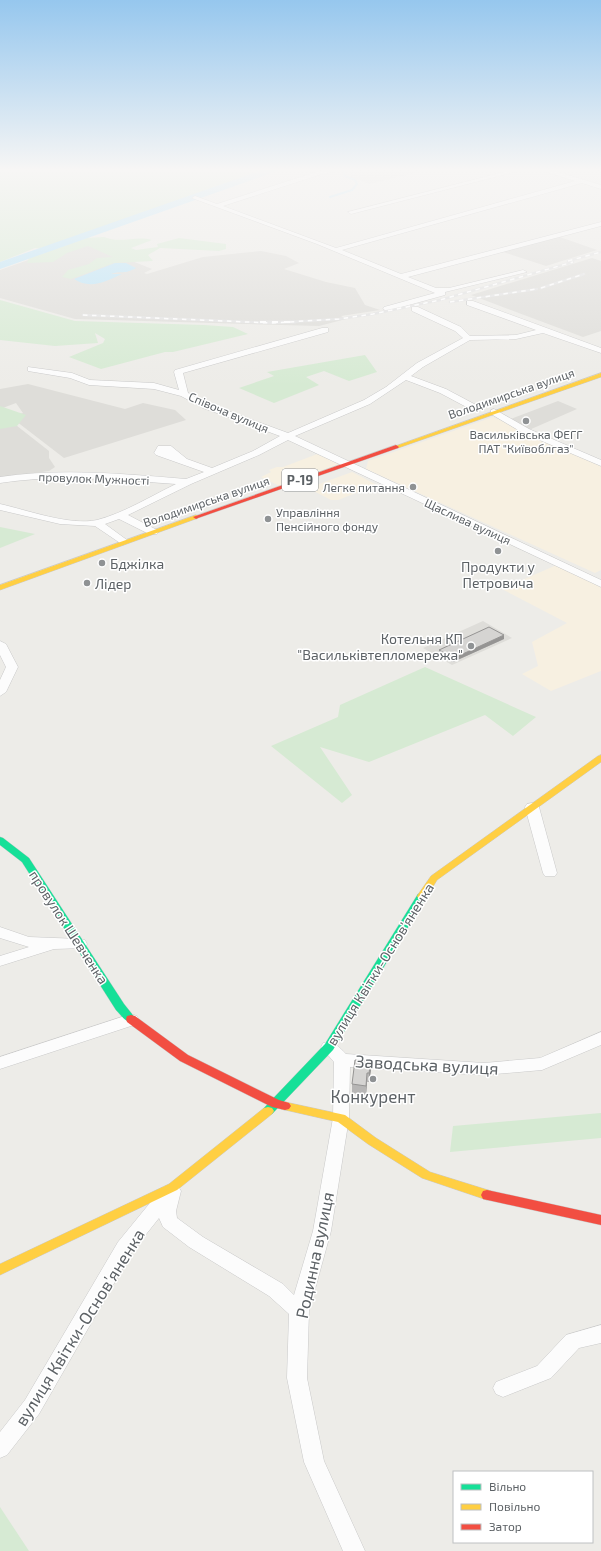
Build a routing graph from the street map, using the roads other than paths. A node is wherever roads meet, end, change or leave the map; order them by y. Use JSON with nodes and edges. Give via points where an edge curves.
{"nodes":[{"id":1,"x":312,"y":241,"type":"edge"},
{"id":2,"x":366,"y":241,"type":"edge"},
{"id":3,"x":534,"y":241,"type":"edge"},
{"id":4,"x":335,"y":250,"type":"junction"},
{"id":5,"x":523,"y":272,"type":"dead end"},
{"id":6,"x":402,"y":276,"type":"junction"},
{"id":7,"x":439,"y":291,"type":"junction"},
{"id":8,"x":470,"y":303,"type":"dead end"},
{"id":9,"x":415,"y":309,"type":"dead end"},
{"id":10,"x":386,"y":310,"type":"dead end"},
{"id":11,"x":325,"y":330,"type":"dead end"},
{"id":12,"x":544,"y":330,"type":"junction"},
{"id":13,"x":468,"y":338,"type":"junction"},
{"id":14,"x":601,"y":351,"type":"edge"},
{"id":15,"x":31,"y":369,"type":"dead end"},
{"id":16,"x":601,"y":375,"type":"edge"},
{"id":17,"x":406,"y":377,"type":"junction"},
{"id":18,"x":184,"y":394,"type":"junction"},
{"id":19,"x":475,"y":408,"type":"dead end"},
{"id":20,"x":494,"y":412,"type":"junction"},
{"id":21,"x":288,"y":436,"type":"junction"},
{"id":22,"x":184,"y":461,"type":"dead end"},
{"id":23,"x":601,"y":463,"type":"edge"},
{"id":24,"x":346,"y":465,"type":"junction"},
{"id":25,"x":214,"y":472,"type":"junction"},
{"id":26,"x":0,"y":480,"type":"edge"},
{"id":27,"x":188,"y":482,"type":"junction"},
{"id":28,"x":0,"y":507,"type":"edge"},
{"id":29,"x":120,"y":515,"type":"junction"},
{"id":30,"x":97,"y":523,"type":"junction"},
{"id":31,"x":153,"y":532,"type":"junction"},
{"id":32,"x":123,"y":542,"type":"junction"},
{"id":33,"x":601,"y":572,"type":"edge"},
{"id":34,"x":589,"y":578,"type":"junction"},
{"id":35,"x":601,"y":584,"type":"edge"},
{"id":36,"x":0,"y":588,"type":"edge"},
{"id":37,"x":0,"y":644,"type":"edge"},
{"id":38,"x":0,"y":692,"type":"edge"},
{"id":39,"x":601,"y":758,"type":"edge"},
{"id":40,"x":532,"y":808,"type":"junction"},
{"id":41,"x":0,"y":840,"type":"edge"},
{"id":42,"x":550,"y":873,"type":"dead end"},
{"id":43,"x":0,"y":932,"type":"edge"},
{"id":44,"x":59,"y":944,"type":"junction"},
{"id":45,"x":80,"y":944,"type":"junction"},
{"id":46,"x":0,"y":961,"type":"edge"},
{"id":47,"x":131,"y":1020,"type":"junction"},
{"id":48,"x":601,"y":1038,"type":"edge"},
{"id":49,"x":329,"y":1047,"type":"junction"},
{"id":50,"x":342,"y":1060,"type":"junction"},
{"id":51,"x":0,"y":1063,"type":"edge"},
{"id":52,"x":276,"y":1104,"type":"junction"},
{"id":53,"x":341,"y":1118,"type":"junction"},
{"id":54,"x":172,"y":1187,"type":"junction"},
{"id":55,"x":601,"y":1220,"type":"edge"},
{"id":56,"x":0,"y":1270,"type":"edge"},
{"id":57,"x":299,"y":1311,"type":"junction"},
{"id":58,"x":601,"y":1334,"type":"edge"},
{"id":59,"x":503,"y":1388,"type":"dead end"},
{"id":60,"x":0,"y":1448,"type":"edge"},
{"id":61,"x":354,"y":1551,"type":"edge"}],
"edges":[{"from":1,"to":4,"type":"street"},
{"from":2,"to":4,"type":"street"},
{"from":3,"to":6,"type":"street"},
{"from":4,"to":6,"type":"street"},
{"from":5,"to":7,"type":"street"},
{"from":6,"to":7,"type":"street"},
{"from":7,"to":10,"type":"street"},
{"from":8,"to":12,"type":"street"},
{"from":9,"to":13,"type":"street","via":[[458,329]]},
{"from":11,"to":18,"type":"street","name":"Співоча вулиця","via":[[178,372]]},
{"from":12,"to":13,"type":"street","via":[[516,337]]},
{"from":12,"to":14,"type":"street"},
{"from":13,"to":17,"type":"street","via":[[420,365]]},
{"from":15,"to":18,"type":"street","via":[[90,382],[154,386]]},
{"from":16,"to":20,"type":"street","name":"Володимирська вулиця","number":"Р-19"},
{"from":17,"to":19,"type":"street","via":[[444,391]]},
{"from":17,"to":21,"type":"street","via":[[367,402]]},
{"from":18,"to":21,"type":"street","name":"Співоча вулиця","via":[[206,406]]},
{"from":20,"to":23,"type":"street","via":[[526,431]]},
{"from":20,"to":24,"type":"street","name":"Володимирська вулиця","number":"Р-19"},
{"from":21,"to":24,"type":"street","name":"Співоча вулиця"},
{"from":21,"to":25,"type":"street"},
{"from":22,"to":25,"type":"street"},
{"from":24,"to":31,"type":"street","name":"Володимирська вулиця","number":"Р-19"},
{"from":24,"to":34,"type":"street","name":"Щаслива вулиця"},
{"from":25,"to":27,"type":"street"},
{"from":26,"to":27,"type":"street","name":"провулок Мужності","via":[[60,475]]},
{"from":27,"to":29,"type":"street"},
{"from":28,"to":30,"type":"street","via":[[65,522]]},
{"from":29,"to":30,"type":"street"},
{"from":29,"to":31,"type":"street"},
{"from":30,"to":32,"type":"street"},
{"from":31,"to":32,"type":"street","name":"Володимирська вулиця","number":"Р-19"},
{"from":32,"to":36,"type":"street","name":"Володимирська вулиця","number":"Р-19"},
{"from":33,"to":34,"type":"street"},
{"from":34,"to":35,"type":"street","name":"Щаслива вулиця"},
{"from":37,"to":38,"type":"street","via":[[12,667]]},
{"from":39,"to":40,"type":"street","name":"вулиця Квітки-Основʼяненка"},
{"from":40,"to":42,"type":"street"},
{"from":40,"to":49,"type":"street","name":"вулиця Квітки-Основʼяненка","via":[[434,878]]},
{"from":41,"to":45,"type":"street","name":"провулок Шевченка","via":[[26,860]]},
{"from":43,"to":44,"type":"street","via":[[11,939],[35,944]]},
{"from":44,"to":45,"type":"street"},
{"from":44,"to":46,"type":"street","name":"провулок Шевченка"},
{"from":45,"to":47,"type":"street","name":"провулок Шевченка"},
{"from":47,"to":51,"type":"street"},
{"from":47,"to":52,"type":"street","name":"провулок Шевченка","via":[[184,1058]]},
{"from":48,"to":50,"type":"street","name":"Заводська вулиця","via":[[542,1064],[484,1070]]},
{"from":49,"to":50,"type":"street"},
{"from":49,"to":52,"type":"street","name":"вулиця Квітки-Основʼяненка"},
{"from":50,"to":53,"type":"street","name":"Родинна вулиця"},
{"from":52,"to":53,"type":"street","name":"провулок Шевченка"},
{"from":52,"to":54,"type":"street","name":"вулиця Квітки-Основʼяненка"},
{"from":53,"to":55,"type":"street","via":[[426,1175],[495,1197]]},
{"from":53,"to":57,"type":"street","name":"Родинна вулиця","via":[[322,1231]]},
{"from":54,"to":56,"type":"street","name":"вулиця Квітки-Основʼяненка"},
{"from":54,"to":57,"type":"street","via":[[167,1212],[169,1222],[196,1242],[276,1290]]},
{"from":54,"to":60,"type":"street","name":"вулиця Квітки-Основʼяненка","via":[[125,1247],[32,1407]]},
{"from":57,"to":61,"type":"street","name":"Родинна вулиця","via":[[297,1378],[314,1462]]},
{"from":58,"to":59,"type":"street","via":[[573,1341],[544,1372]]}]}
